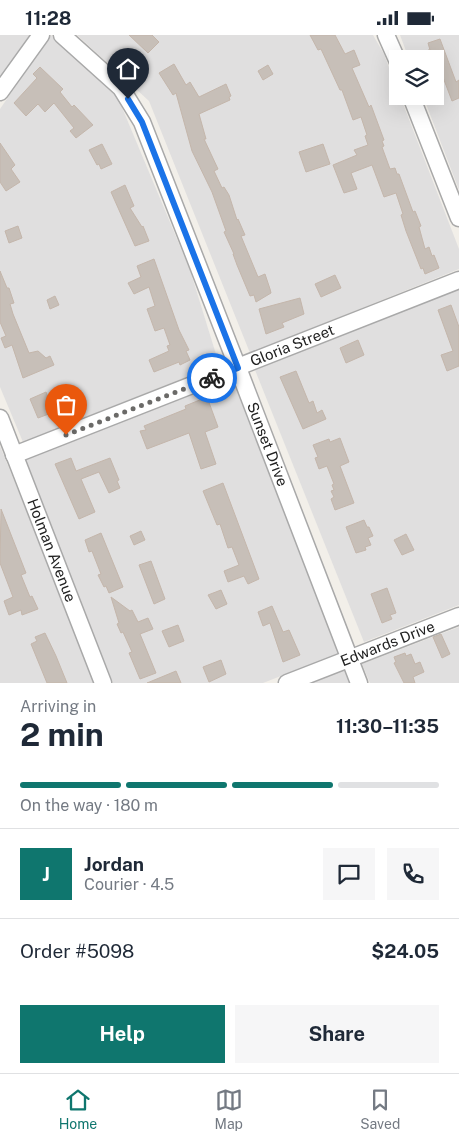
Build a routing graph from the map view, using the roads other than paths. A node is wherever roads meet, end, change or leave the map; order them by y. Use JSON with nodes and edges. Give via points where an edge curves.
{"nodes":[{"id":1,"x":41,"y":35,"type":"edge"},
{"id":2,"x":62,"y":35,"type":"edge"},
{"id":3,"x":386,"y":35,"type":"edge"},
{"id":4,"x":393,"y":50,"type":"edge"},
{"id":5,"x":0,"y":92,"type":"edge"},
{"id":6,"x":415,"y":105,"type":"edge"},
{"id":7,"x":459,"y":218,"type":"edge"},
{"id":8,"x":459,"y":281,"type":"edge"},
{"id":9,"x":238,"y":368,"type":"junction"},
{"id":10,"x":0,"y":418,"type":"edge"},
{"id":11,"x":14,"y":455,"type":"junction"},
{"id":12,"x":459,"y":616,"type":"edge"},
{"id":13,"x":350,"y":659,"type":"junction"},
{"id":14,"x":104,"y":683,"type":"edge"},
{"id":15,"x":287,"y":683,"type":"edge"},
{"id":16,"x":359,"y":683,"type":"edge"}],
"edges":[{"from":1,"to":5,"type":"street"},
{"from":2,"to":9,"type":"street","name":"Sunset Drive","via":[[121,88],[142,122]]},
{"from":3,"to":4,"type":"street"},
{"from":6,"to":7,"type":"street"},
{"from":8,"to":9,"type":"street","name":"Gloria Street"},
{"from":9,"to":11,"type":"street","name":"Gloria Street"},
{"from":9,"to":13,"type":"street","name":"Sunset Drive"},
{"from":10,"to":11,"type":"street","name":"Holman Avenue"},
{"from":11,"to":14,"type":"street","name":"Holman Avenue"},
{"from":12,"to":13,"type":"street","name":"Edwards Drive"},
{"from":13,"to":15,"type":"street","name":"Edwards Drive"},
{"from":13,"to":16,"type":"street","name":"Sunset Drive"}]}
